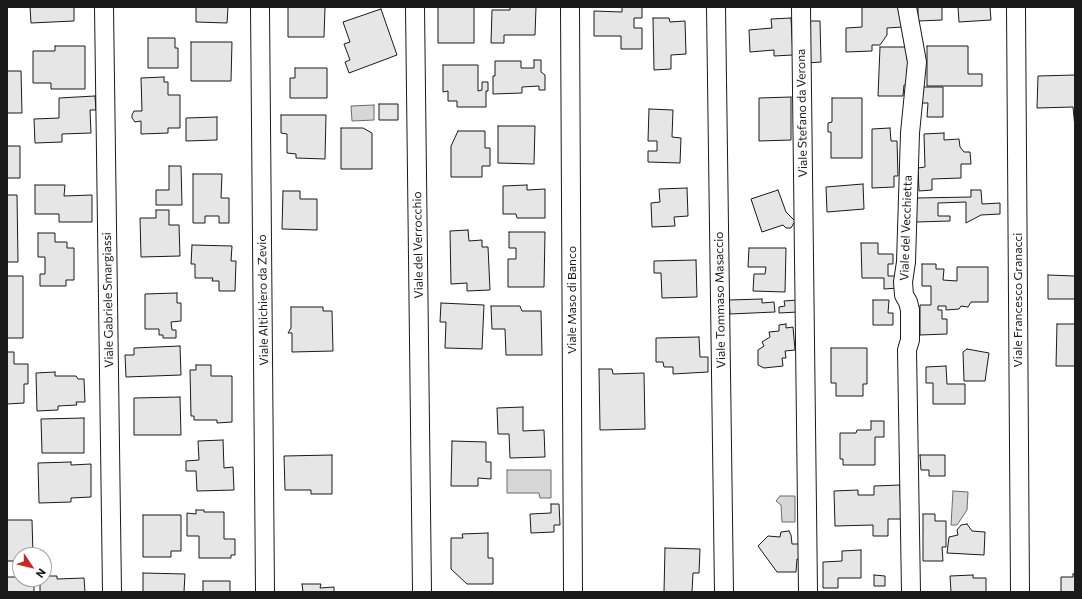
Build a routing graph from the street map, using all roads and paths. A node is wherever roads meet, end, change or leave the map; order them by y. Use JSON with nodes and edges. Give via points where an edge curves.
{"nodes":[{"id":1,"x":104,"y":7,"type":"edge"},
{"id":2,"x":260,"y":7,"type":"edge"},
{"id":3,"x":415,"y":7,"type":"edge"},
{"id":4,"x":570,"y":7,"type":"edge"},
{"id":5,"x":716,"y":7,"type":"edge"},
{"id":6,"x":801,"y":7,"type":"edge"},
{"id":7,"x":907,"y":7,"type":"edge"},
{"id":8,"x":1016,"y":7,"type":"edge"},
{"id":9,"x":112,"y":592,"type":"edge"},
{"id":10,"x":266,"y":592,"type":"edge"},
{"id":11,"x":422,"y":592,"type":"edge"},
{"id":12,"x":573,"y":592,"type":"edge"},
{"id":13,"x":724,"y":592,"type":"edge"},
{"id":14,"x":808,"y":592,"type":"edge"},
{"id":15,"x":911,"y":592,"type":"edge"},
{"id":16,"x":1020,"y":592,"type":"edge"}],
"edges":[{"from":1,"to":9,"type":"street","name":"Viale Gabriele Smargiassi"},
{"from":2,"to":10,"type":"street","name":"Viale Altichiero da Zevio"},
{"from":3,"to":11,"type":"street","name":"Viale del Verrocchio"},
{"from":4,"to":12,"type":"street","name":"Viale Maso di Banco"},
{"from":5,"to":13,"type":"street","name":"Viale Tommaso Masaccio"},
{"from":6,"to":14,"type":"street","name":"Viale Stefano da Verona"},
{"from":7,"to":15,"type":"street","name":"Viale del Vecchietta","via":[[917,62],[910,132],[906,262],[903,282],[904,295],[910,310],[910,340],[907,350]]},
{"from":8,"to":16,"type":"street","name":"Viale Francesco Granacci"}]}
